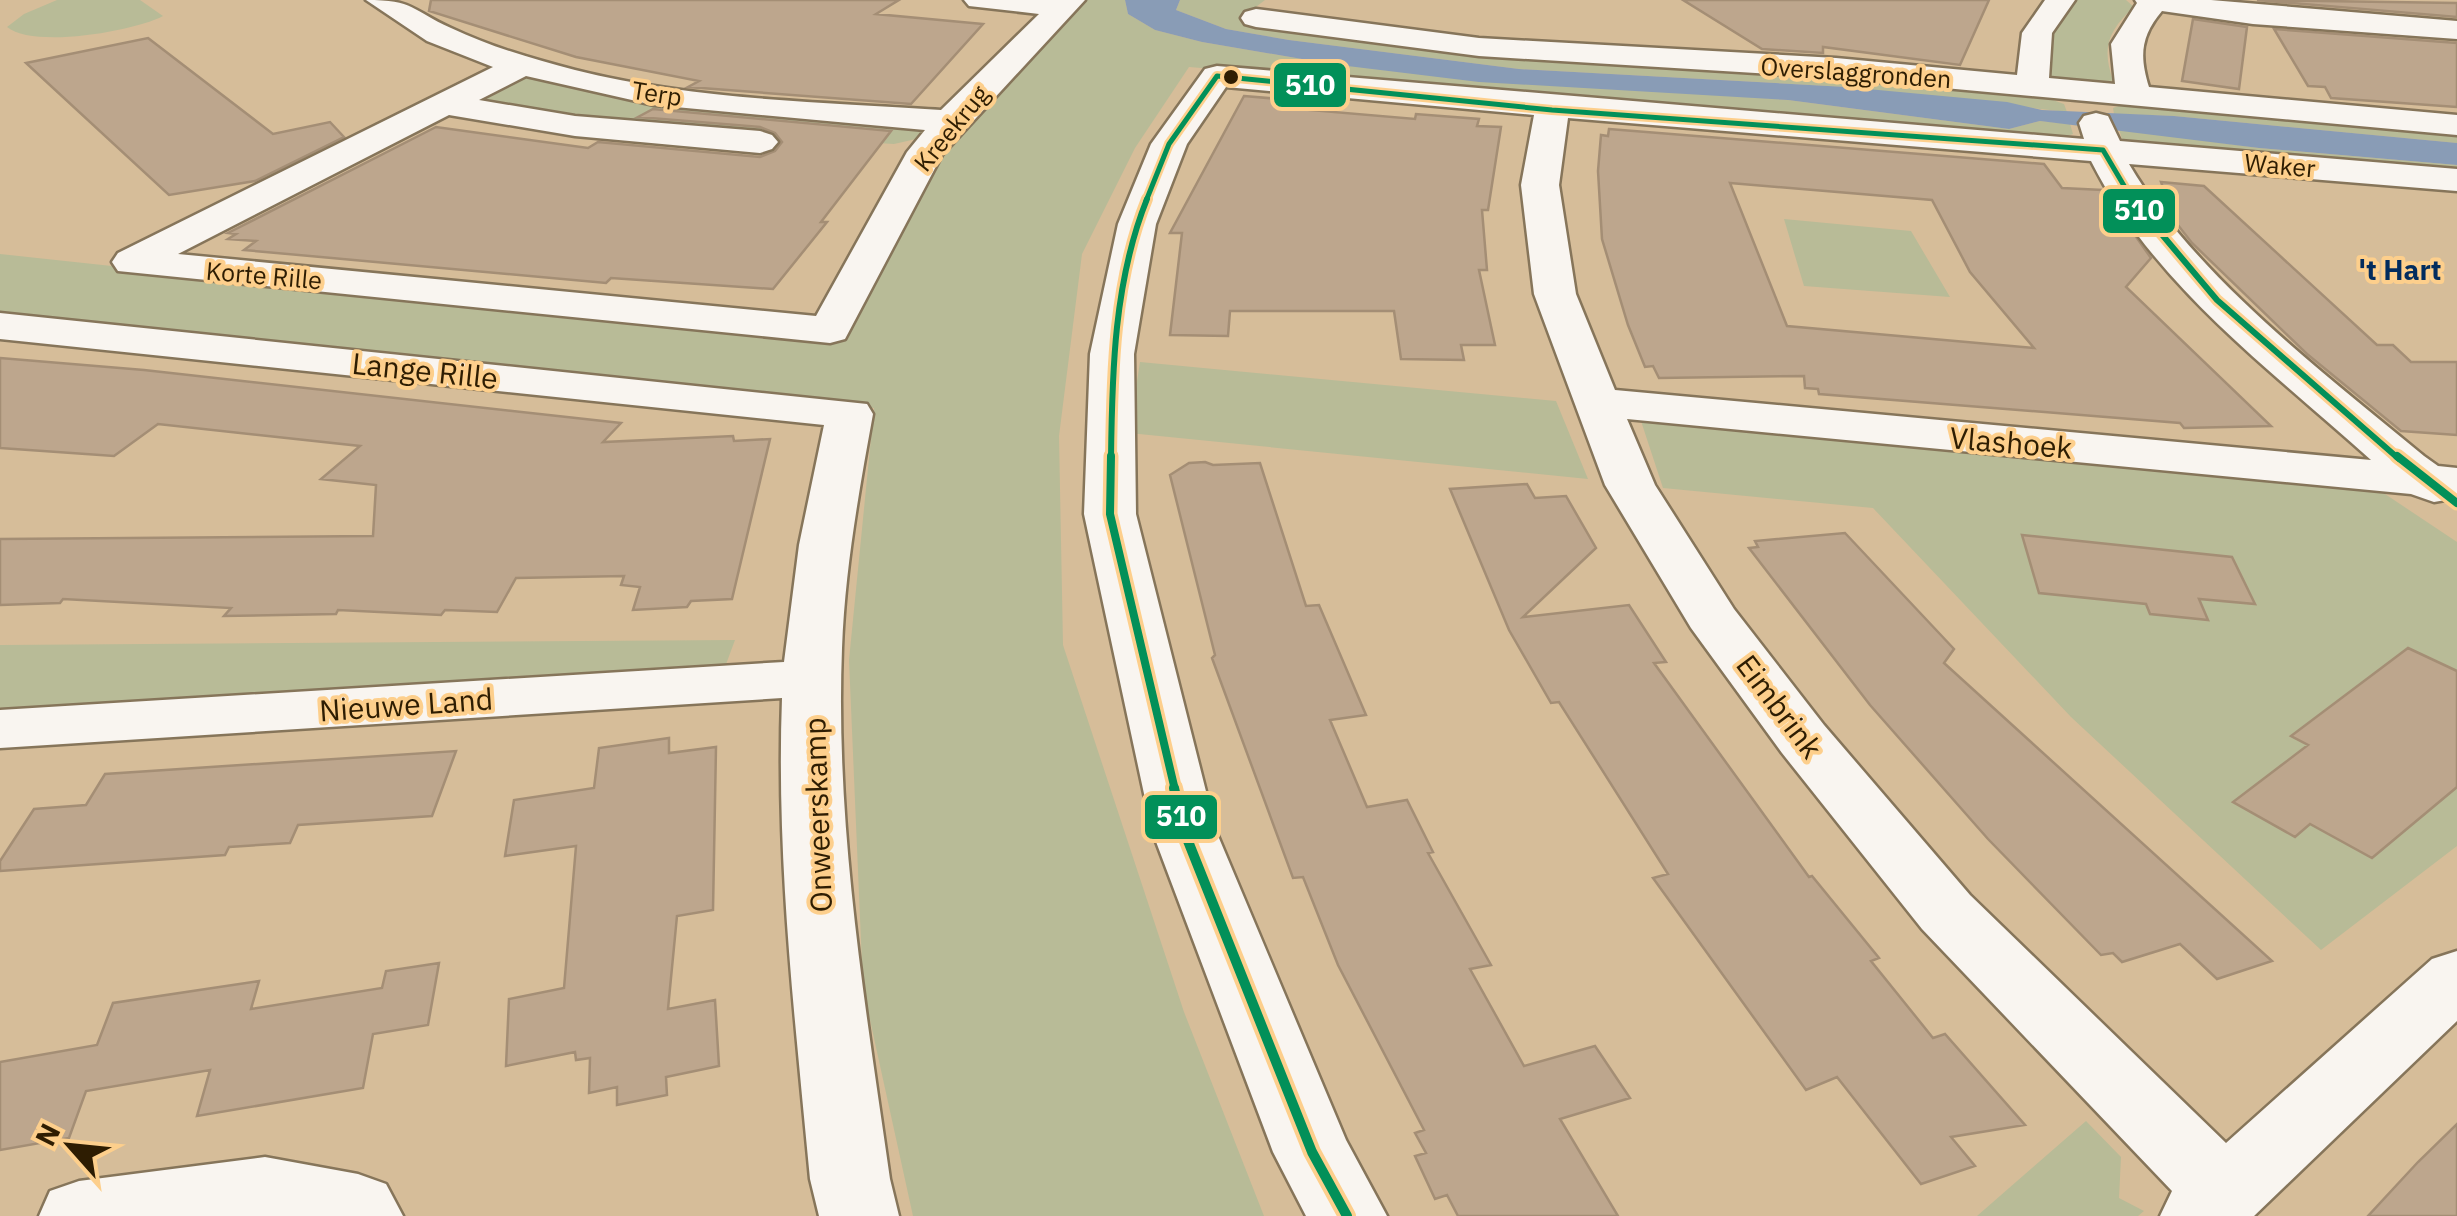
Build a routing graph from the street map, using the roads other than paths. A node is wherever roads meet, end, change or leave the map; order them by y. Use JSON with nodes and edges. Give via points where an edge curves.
{"nodes":[{"id":1,"x":381,"y":0,"type":"edge"},
{"id":2,"x":979,"y":0,"type":"edge"},
{"id":3,"x":2060,"y":0,"type":"edge"},
{"id":4,"x":2152,"y":0,"type":"edge"},
{"id":5,"x":1066,"y":4,"type":"edge"},
{"id":6,"x":1269,"y":9,"type":"edge"},
{"id":7,"x":2457,"y":30,"type":"edge"},
{"id":8,"x":521,"y":66,"type":"junction"},
{"id":9,"x":2032,"y":87,"type":"junction"},
{"id":10,"x":2135,"y":96,"type":"junction"},
{"id":11,"x":441,"y":104,"type":"junction"},
{"id":12,"x":1552,"y":110,"type":"junction"},
{"id":13,"x":950,"y":121,"type":"junction"},
{"id":14,"x":2095,"y":121,"type":"junction"},
{"id":15,"x":2457,"y":125,"type":"edge"},
{"id":16,"x":796,"y":144,"type":"dead end"},
{"id":17,"x":833,"y":147,"type":"dead end"},
{"id":18,"x":925,"y":152,"type":"junction"},
{"id":19,"x":2457,"y":180,"type":"edge"},
{"id":20,"x":0,"y":326,"type":"edge"},
{"id":21,"x":830,"y":330,"type":"joint"},
{"id":22,"x":1598,"y":402,"type":"junction"},
{"id":23,"x":850,"y":414,"type":"joint"},
{"id":24,"x":2446,"y":489,"type":"edge"},
{"id":25,"x":812,"y":678,"type":"junction"},
{"id":26,"x":0,"y":729,"type":"edge"},
{"id":27,"x":2457,"y":978,"type":"edge"},
{"id":28,"x":2212,"y":1204,"type":"edge"},
{"id":29,"x":79,"y":1216,"type":"edge"},
{"id":30,"x":363,"y":1216,"type":"edge"},
{"id":31,"x":858,"y":1216,"type":"edge"},
{"id":32,"x":1347,"y":1216,"type":"edge"}],
"edges":[{"from":1,"to":8,"type":"street","name":"Terp","via":[[452,41]]},
{"from":2,"to":5,"type":"street"},
{"from":3,"to":9,"type":"street","via":[[2037,33]]},
{"from":4,"to":7,"type":"street","via":[[2252,15]]},
{"from":4,"to":10,"type":"street","via":[[2124,41]]},
{"from":5,"to":13,"type":"street","name":"Kreekrug"},
{"from":6,"to":9,"type":"street","name":"Overslaggronden","via":[[1479,47]]},
{"from":8,"to":11,"type":"street","name":"Korte Rille"},
{"from":8,"to":13,"type":"street","name":"Terp","via":[[683,98]]},
{"from":9,"to":14,"type":"street","name":"Overslaggronden"},
{"from":10,"to":14,"type":"street","name":"Overslaggronden"},
{"from":10,"to":15,"type":"street","name":"Overslaggronden"},
{"from":11,"to":16,"type":"street","name":"Terp","via":[[575,126]]},
{"from":11,"to":21,"type":"street","name":"Korte Rille","via":[[132,262]]},
{"from":12,"to":14,"type":"street"},
{"from":12,"to":22,"type":"street","name":"Eimbrink","via":[[1540,184],[1556,294]]},
{"from":12,"to":32,"type":"street","via":[[1216,76],[1169,144],[1137,224],[1112,354],[1110,514],[1184,831],[1312,1152]]},
{"from":13,"to":18,"type":"street","name":"Kreekrug"},
{"from":14,"to":19,"type":"street","name":"Waker"},
{"from":14,"to":24,"type":"street","via":[[2136,208],[2217,300]]},
{"from":17,"to":18,"type":"street"},
{"from":18,"to":21,"type":"street","name":"Kreekrug"},
{"from":20,"to":23,"type":"street","name":"Lange Rille"},
{"from":22,"to":24,"type":"street","name":"Vlashoek"},
{"from":22,"to":28,"type":"street","name":"Eimbrink","via":[[1640,501],[1711,616],[1803,739],[1946,912]]},
{"from":23,"to":25,"type":"street","name":"Onweerskamp","via":[[828,524]]},
{"from":25,"to":26,"type":"street","name":"Nieuwe Land"},
{"from":25,"to":31,"type":"street","name":"Onweerskamp","via":[[817,894]]},
{"from":27,"to":28,"type":"street"},
{"from":29,"to":30,"type":"street","via":[[265,1191],[358,1208]]}]}
